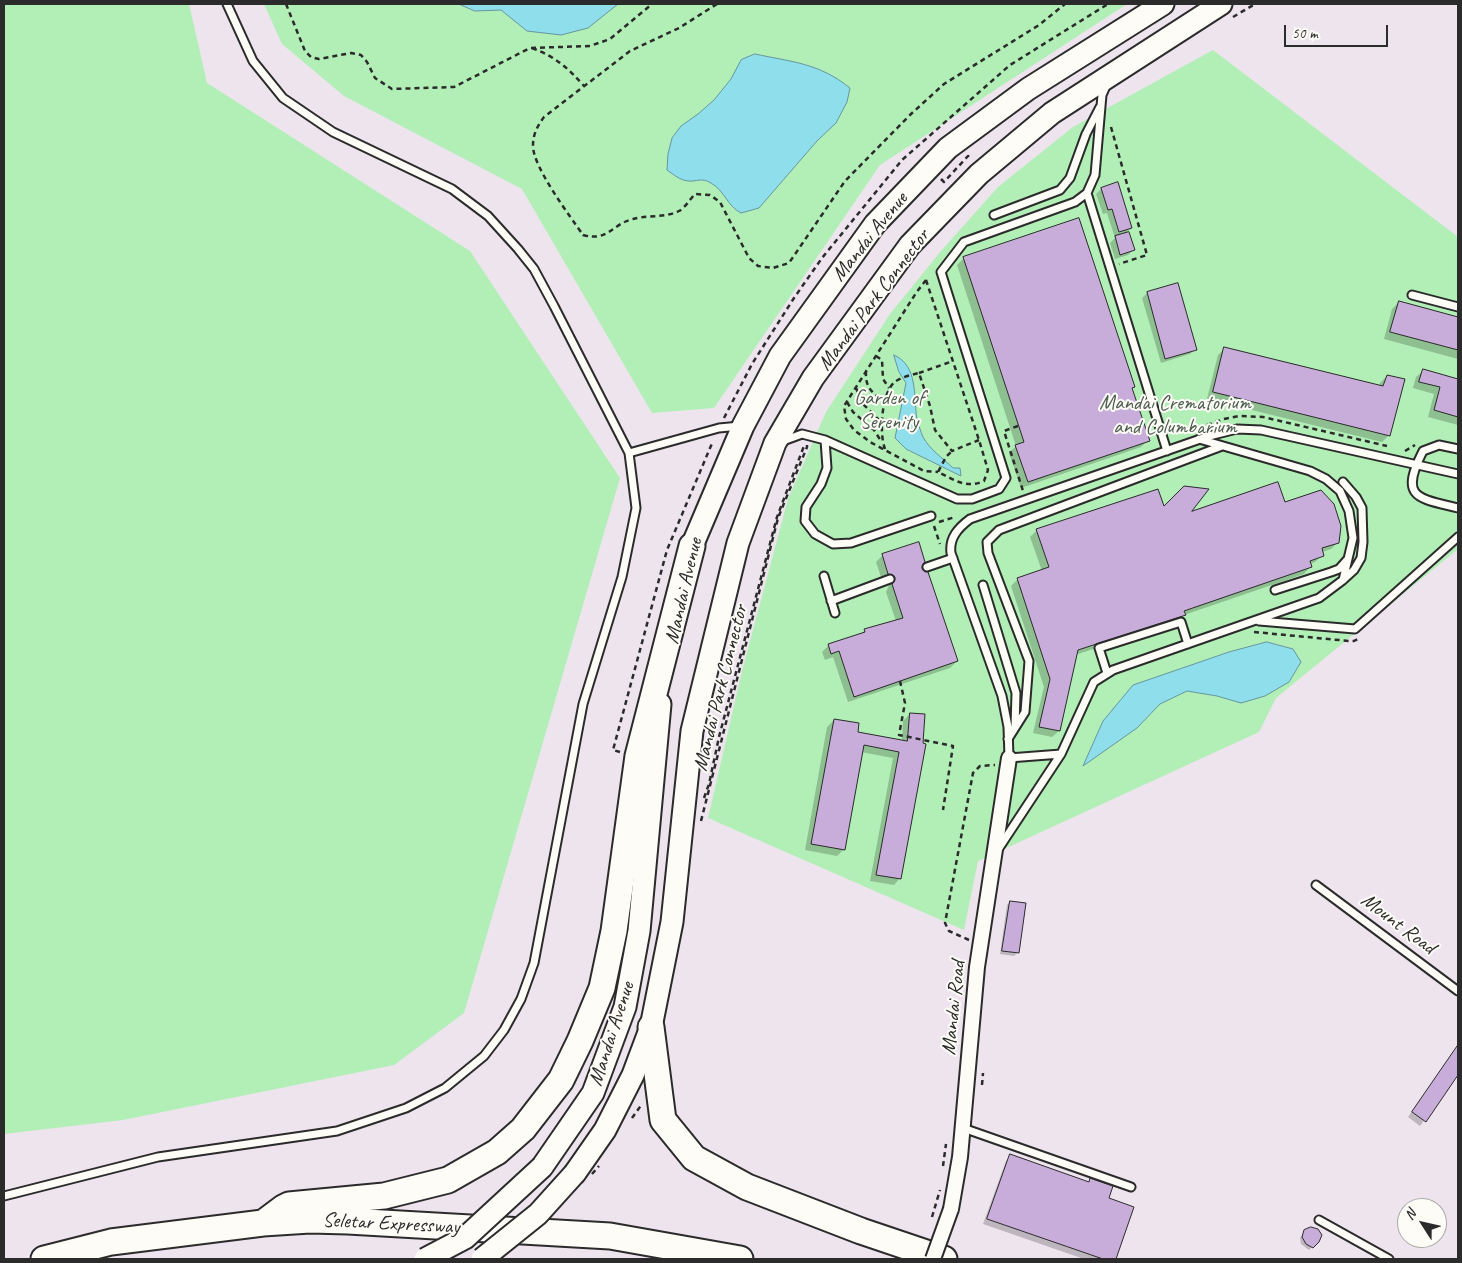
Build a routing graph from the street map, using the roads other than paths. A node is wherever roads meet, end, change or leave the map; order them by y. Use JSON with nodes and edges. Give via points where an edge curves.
{"nodes":[{"id":1,"x":227,"y":4,"type":"edge"},
{"id":2,"x":1163,"y":4,"type":"edge"},
{"id":3,"x":1227,"y":11,"type":"edge"},
{"id":4,"x":1136,"y":60,"type":"junction"},
{"id":5,"x":1101,"y":107,"type":"junction"},
{"id":6,"x":1088,"y":192,"type":"junction"},
{"id":7,"x":994,"y":215,"type":"dead end"},
{"id":8,"x":1412,"y":295,"type":"dead end"},
{"id":9,"x":1458,"y":307,"type":"edge"},
{"id":10,"x":743,"y":426,"type":"junction"},
{"id":11,"x":1199,"y":439,"type":"junction"},
{"id":12,"x":825,"y":440,"type":"junction"},
{"id":13,"x":1222,"y":446,"type":"junction"},
{"id":14,"x":1458,"y":449,"type":"edge"},
{"id":15,"x":1167,"y":451,"type":"junction"},
{"id":16,"x":629,"y":453,"type":"junction"},
{"id":17,"x":771,"y":454,"type":"junction"},
{"id":18,"x":1416,"y":465,"type":"junction"},
{"id":19,"x":1458,"y":474,"type":"edge"},
{"id":20,"x":1343,"y":482,"type":"dead end"},
{"id":21,"x":1458,"y":508,"type":"edge"},
{"id":22,"x":931,"y":516,"type":"dead end"},
{"id":23,"x":1458,"y":537,"type":"edge"},
{"id":24,"x":692,"y":546,"type":"junction"},
{"id":25,"x":1348,"y":557,"type":"junction"},
{"id":26,"x":953,"y":558,"type":"junction"},
{"id":27,"x":927,"y":567,"type":"dead end"},
{"id":28,"x":824,"y":576,"type":"dead end"},
{"id":29,"x":890,"y":579,"type":"dead end"},
{"id":30,"x":1343,"y":580,"type":"junction"},
{"id":31,"x":983,"y":585,"type":"dead end"},
{"id":32,"x":1275,"y":590,"type":"dead end"},
{"id":33,"x":831,"y":601,"type":"junction"},
{"id":34,"x":835,"y":613,"type":"dead end"},
{"id":35,"x":1254,"y":621,"type":"junction"},
{"id":36,"x":1188,"y":644,"type":"junction"},
{"id":37,"x":1107,"y":673,"type":"junction"},
{"id":38,"x":1016,"y":728,"type":"junction"},
{"id":39,"x":1008,"y":740,"type":"junction"},
{"id":40,"x":1061,"y":754,"type":"junction"},
{"id":41,"x":1004,"y":761,"type":"junction"},
{"id":42,"x":993,"y":857,"type":"junction"},
{"id":43,"x":1316,"y":885,"type":"dead end"},
{"id":44,"x":1458,"y":991,"type":"edge"},
{"id":45,"x":651,"y":1027,"type":"junction"},
{"id":46,"x":963,"y":1128,"type":"junction"},
{"id":47,"x":1131,"y":1187,"type":"dead end"},
{"id":48,"x":4,"y":1196,"type":"edge"},
{"id":49,"x":1319,"y":1220,"type":"dead end"},
{"id":50,"x":263,"y":1223,"type":"junction"},
{"id":51,"x":44,"y":1259,"type":"edge"},
{"id":52,"x":425,"y":1259,"type":"edge"},
{"id":53,"x":482,"y":1259,"type":"edge"},
{"id":54,"x":740,"y":1259,"type":"edge"},
{"id":55,"x":933,"y":1259,"type":"edge"},
{"id":56,"x":944,"y":1259,"type":"edge"},
{"id":57,"x":1389,"y":1259,"type":"edge"}],
"edges":[{"from":1,"to":16,"type":"lane","via":[[253,61],[283,98],[333,132],[452,189],[488,216],[518,249],[546,291]]},
{"from":2,"to":10,"type":"main road","name":"Mandai Avenue","via":[[1028,88],[948,148],[875,224],[780,356]]},
{"from":3,"to":4,"type":"main road","name":"Mandai Avenue"},
{"from":4,"to":5,"type":"lane","via":[[1107,84]]},
{"from":4,"to":17,"type":"main road","name":"Mandai Avenue","via":[[1052,113],[979,174],[910,245],[812,378]]},
{"from":5,"to":6,"type":"lane","via":[[1095,175]]},
{"from":5,"to":7,"type":"lane","via":[[1086,134],[1070,178],[1060,190]]},
{"from":6,"to":12,"type":"lane","via":[[1075,202],[964,242],[941,272],[1006,478],[999,489],[972,499],[957,499]]},
{"from":6,"to":15,"type":"lane"},
{"from":8,"to":9,"type":"lane"},
{"from":10,"to":16,"type":"lane","via":[[719,428]]},
{"from":10,"to":24,"type":"main road","name":"Mandai Avenue"},
{"from":11,"to":13,"type":"lane"},
{"from":11,"to":15,"type":"lane"},
{"from":11,"to":18,"type":"lane","via":[[1222,431],[1261,430]]},
{"from":12,"to":17,"type":"lane","via":[[804,434],[784,441]]},
{"from":12,"to":22,"type":"lane","via":[[827,468],[806,508],[805,521],[815,534],[834,544],[851,543]]},
{"from":13,"to":25,"type":"lane","via":[[1310,470],[1340,491],[1349,511],[1353,538]]},
{"from":13,"to":38,"type":"lane","via":[[999,530],[987,542],[988,553],[1029,661],[1025,712]]},
{"from":14,"to":18,"type":"lane","via":[[1439,445],[1424,451]]},
{"from":15,"to":26,"type":"lane","via":[[970,519],[957,530],[950,544]]},
{"from":16,"to":48,"type":"lane","via":[[636,508],[622,577],[583,704],[534,963],[521,1000],[484,1056],[445,1088],[406,1108],[337,1131],[158,1157]]},
{"from":17,"to":45,"type":"main road","name":"Mandai Avenue","via":[[738,542],[692,731],[672,922]]},
{"from":18,"to":19,"type":"lane"},
{"from":18,"to":21,"type":"lane","via":[[1412,483],[1417,496]]},
{"from":20,"to":30,"type":"lane","via":[[1362,508],[1364,542],[1361,558]]},
{"from":23,"to":35,"type":"lane","via":[[1355,629]]},
{"from":24,"to":50,"type":"highway","via":[[638,756],[614,931],[602,988],[560,1080],[523,1129],[497,1152],[448,1180],[384,1196],[289,1205]]},
{"from":24,"to":52,"type":"main road","name":"Mandai Avenue","bridge":true,"via":[[659,708],[639,931],[625,1007],[593,1093],[542,1168],[464,1238]]},
{"from":25,"to":30,"type":"lane"},
{"from":25,"to":32,"type":"lane","via":[[1339,569]]},
{"from":26,"to":27,"type":"lane"},
{"from":26,"to":39,"type":"lane","via":[[1002,696]]},
{"from":28,"to":33,"type":"lane"},
{"from":29,"to":33,"type":"lane"},
{"from":30,"to":35,"type":"lane","via":[[1319,598]]},
{"from":31,"to":38,"type":"lane","via":[[1016,693]]},
{"from":33,"to":34,"type":"lane"},
{"from":35,"to":36,"type":"lane"},
{"from":36,"to":37,"type":"lane"},
{"from":36,"to":37,"type":"lane","via":[[1181,622],[1099,648]]},
{"from":37,"to":40,"type":"lane","via":[[1094,682]]},
{"from":38,"to":39,"type":"lane"},
{"from":39,"to":41,"type":"lane"},
{"from":40,"to":41,"type":"lane"},
{"from":40,"to":42,"type":"lane"},
{"from":41,"to":42,"type":"street","name":"Mandai Road"},
{"from":42,"to":46,"type":"street","name":"Mandai Road","via":[[977,967]]},
{"from":43,"to":44,"type":"lane","name":"Mount Road"},
{"from":45,"to":53,"type":"main road","name":"Mandai Avenue","bridge":true,"via":[[633,1075],[605,1130],[575,1172],[538,1214]]},
{"from":45,"to":56,"type":"highway","via":[[663,1120],[694,1158],[747,1187]]},
{"from":46,"to":47,"type":"lane"},
{"from":46,"to":55,"type":"street","name":"Mandai Road","bridge":true,"via":[[951,1209]]},
{"from":49,"to":57,"type":"lane"},
{"from":50,"to":51,"type":"highway","name":"Seletar Expressway","via":[[111,1242]]},
{"from":50,"to":54,"type":"highway","name":"Seletar Expressway","via":[[348,1220],[610,1236]]}]}
